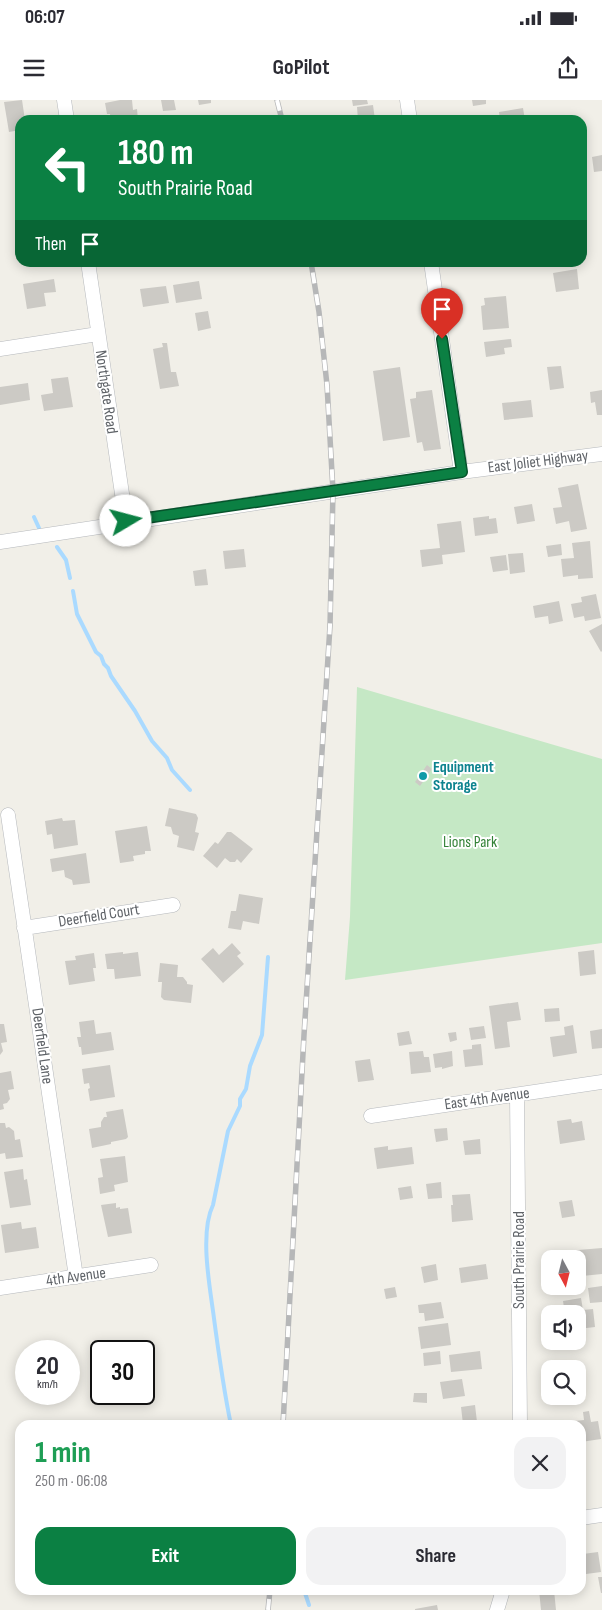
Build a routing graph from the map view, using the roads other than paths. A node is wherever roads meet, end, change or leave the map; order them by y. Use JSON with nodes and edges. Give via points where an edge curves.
{"nodes":[{"id":1,"x":64,"y":100,"type":"edge"},
{"id":2,"x":407,"y":100,"type":"edge"},
{"id":3,"x":66,"y":115,"type":"edge"},
{"id":4,"x":409,"y":115,"type":"edge"},
{"id":5,"x":89,"y":267,"type":"edge"},
{"id":6,"x":432,"y":267,"type":"edge"},
{"id":7,"x":98,"y":334,"type":"junction"},
{"id":8,"x":0,"y":349,"type":"edge"},
{"id":9,"x":602,"y":454,"type":"edge"},
{"id":10,"x":462,"y":472,"type":"junction"},
{"id":11,"x":126,"y":521,"type":"junction"},
{"id":12,"x":0,"y":542,"type":"edge"},
{"id":13,"x":8,"y":815,"type":"dead end"},
{"id":14,"x":173,"y":904,"type":"dead end"},
{"id":15,"x":24,"y":928,"type":"junction"},
{"id":16,"x":602,"y":1082,"type":"edge"},
{"id":17,"x":517,"y":1094,"type":"junction"},
{"id":18,"x":371,"y":1116,"type":"dead end"},
{"id":19,"x":152,"y":1265,"type":"dead end"},
{"id":20,"x":76,"y":1277,"type":"junction"},
{"id":21,"x":0,"y":1288,"type":"edge"},
{"id":22,"x":520,"y":1420,"type":"edge"},
{"id":23,"x":602,"y":1515,"type":"edge"},
{"id":24,"x":586,"y":1517,"type":"edge"},
{"id":25,"x":502,"y":1595,"type":"edge"},
{"id":26,"x":497,"y":1610,"type":"edge"}],
"edges":[{"from":1,"to":3,"type":"street"},
{"from":2,"to":4,"type":"street"},
{"from":5,"to":7,"type":"street","name":"Northgate Road"},
{"from":6,"to":10,"type":"street"},
{"from":7,"to":8,"type":"street"},
{"from":7,"to":11,"type":"street","name":"Northgate Road"},
{"from":9,"to":10,"type":"street","name":"East Joliet Highway"},
{"from":10,"to":11,"type":"street","name":"East Joliet Highway"},
{"from":11,"to":12,"type":"street","name":"East Joliet Highway"},
{"from":13,"to":15,"type":"street","name":"Deerfield Lane"},
{"from":14,"to":15,"type":"street","name":"Deerfield Court"},
{"from":15,"to":20,"type":"street","name":"Deerfield Lane"},
{"from":16,"to":17,"type":"street","name":"East 4th Avenue"},
{"from":17,"to":18,"type":"street","name":"East 4th Avenue"},
{"from":17,"to":22,"type":"street","name":"South Prairie Road"},
{"from":19,"to":20,"type":"street","name":"4th Avenue"},
{"from":20,"to":21,"type":"street","name":"4th Avenue"},
{"from":23,"to":24,"type":"street"},
{"from":25,"to":26,"type":"street"}]}
